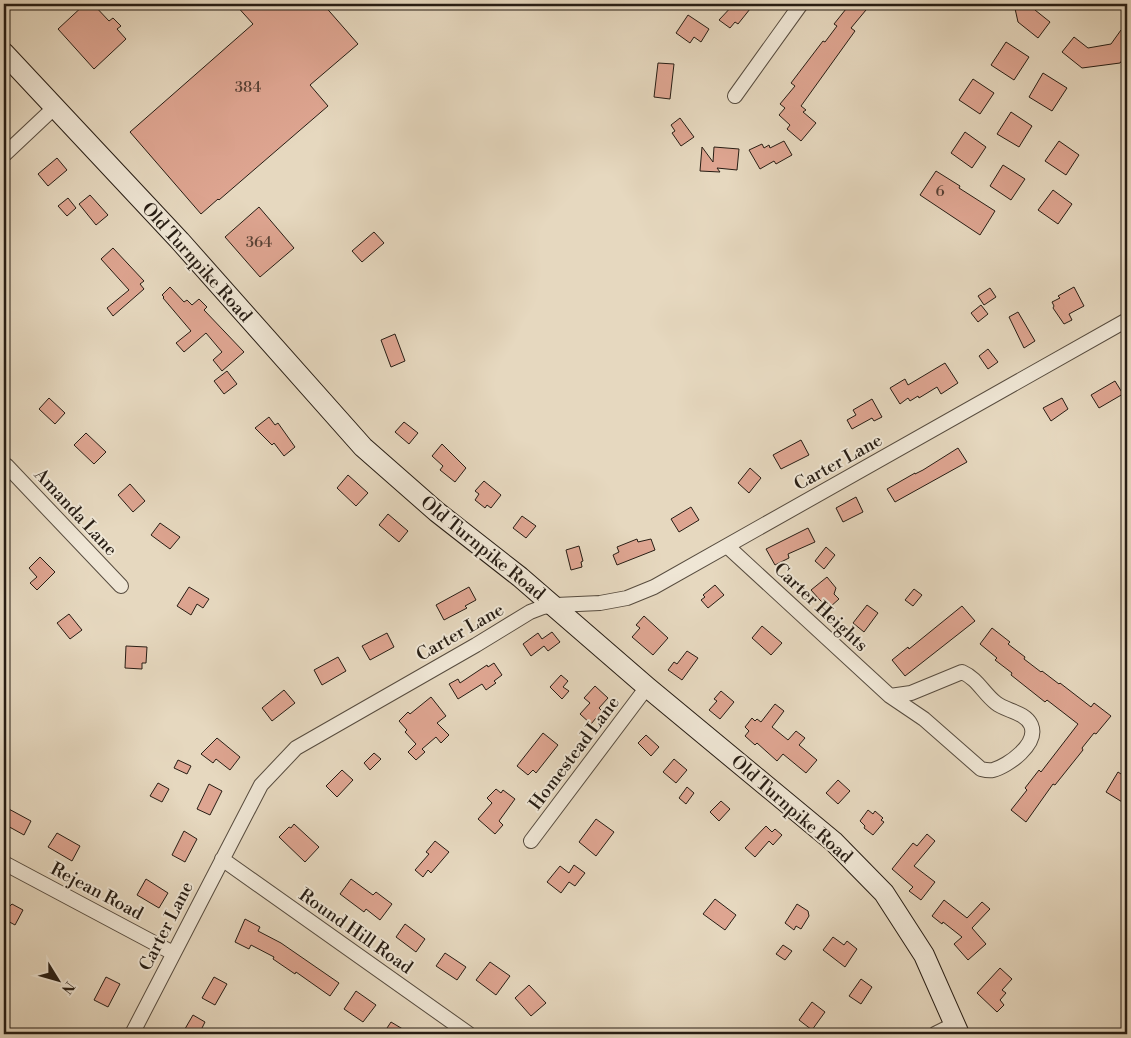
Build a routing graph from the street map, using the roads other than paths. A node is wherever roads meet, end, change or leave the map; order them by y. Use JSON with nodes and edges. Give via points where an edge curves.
{"nodes":[{"id":1,"x":801,"y":4,"type":"edge"},
{"id":2,"x":4,"y":53,"type":"edge"},
{"id":3,"x":735,"y":96,"type":"dead end"},
{"id":4,"x":55,"y":107,"type":"junction"},
{"id":5,"x":4,"y":155,"type":"edge"},
{"id":6,"x":1127,"y":320,"type":"edge"},
{"id":7,"x":4,"y":464,"type":"edge"},
{"id":8,"x":727,"y":546,"type":"junction"},
{"id":9,"x":121,"y":586,"type":"dead end"},
{"id":10,"x":553,"y":605,"type":"junction"},
{"id":11,"x":648,"y":687,"type":"junction"},
{"id":12,"x":890,"y":696,"type":"junction"},
{"id":13,"x":531,"y":841,"type":"dead end"},
{"id":14,"x":222,"y":859,"type":"junction"},
{"id":15,"x":4,"y":863,"type":"edge"},
{"id":16,"x":173,"y":953,"type":"junction"},
{"id":17,"x":957,"y":1029,"type":"edge"},
{"id":18,"x":132,"y":1034,"type":"edge"},
{"id":19,"x":469,"y":1034,"type":"edge"},
{"id":20,"x":935,"y":1034,"type":"edge"}],
"edges":[{"from":1,"to":3,"type":"street"},
{"from":2,"to":4,"type":"main road","name":"Old Turnpike Road"},
{"from":4,"to":5,"type":"street"},
{"from":4,"to":10,"type":"main road","name":"Old Turnpike Road","via":[[363,447],[437,512]]},
{"from":6,"to":8,"type":"street","name":"Carter Lane"},
{"from":7,"to":9,"type":"street","name":"Amanda Lane"},
{"from":8,"to":10,"type":"street","name":"Carter Lane","via":[[654,587],[626,598]]},
{"from":8,"to":12,"type":"street","name":"Carter Heights"},
{"from":10,"to":11,"type":"main road","name":"Old Turnpike Road"},
{"from":10,"to":14,"type":"street","name":"Carter Lane","via":[[530,612],[296,748],[261,785]]},
{"from":11,"to":13,"type":"street","name":"Homestead Lane"},
{"from":11,"to":17,"type":"main road","name":"Old Turnpike Road","via":[[834,842],[884,894],[924,955]]},
{"from":12,"to":12,"type":"street","name":"Carter Heights","via":[[924,719],[981,769],[992,771],[1011,761],[1026,748],[1032,736],[1031,725],[1023,716],[995,702],[972,676],[962,672],[911,693]]},
{"from":14,"to":16,"type":"street","name":"Carter Lane"},
{"from":14,"to":19,"type":"street","name":"Round Hill Road"},
{"from":15,"to":16,"type":"street","name":"Rejean Road"},
{"from":16,"to":18,"type":"street","name":"Carter Lane"},
{"from":17,"to":20,"type":"street"}]}
